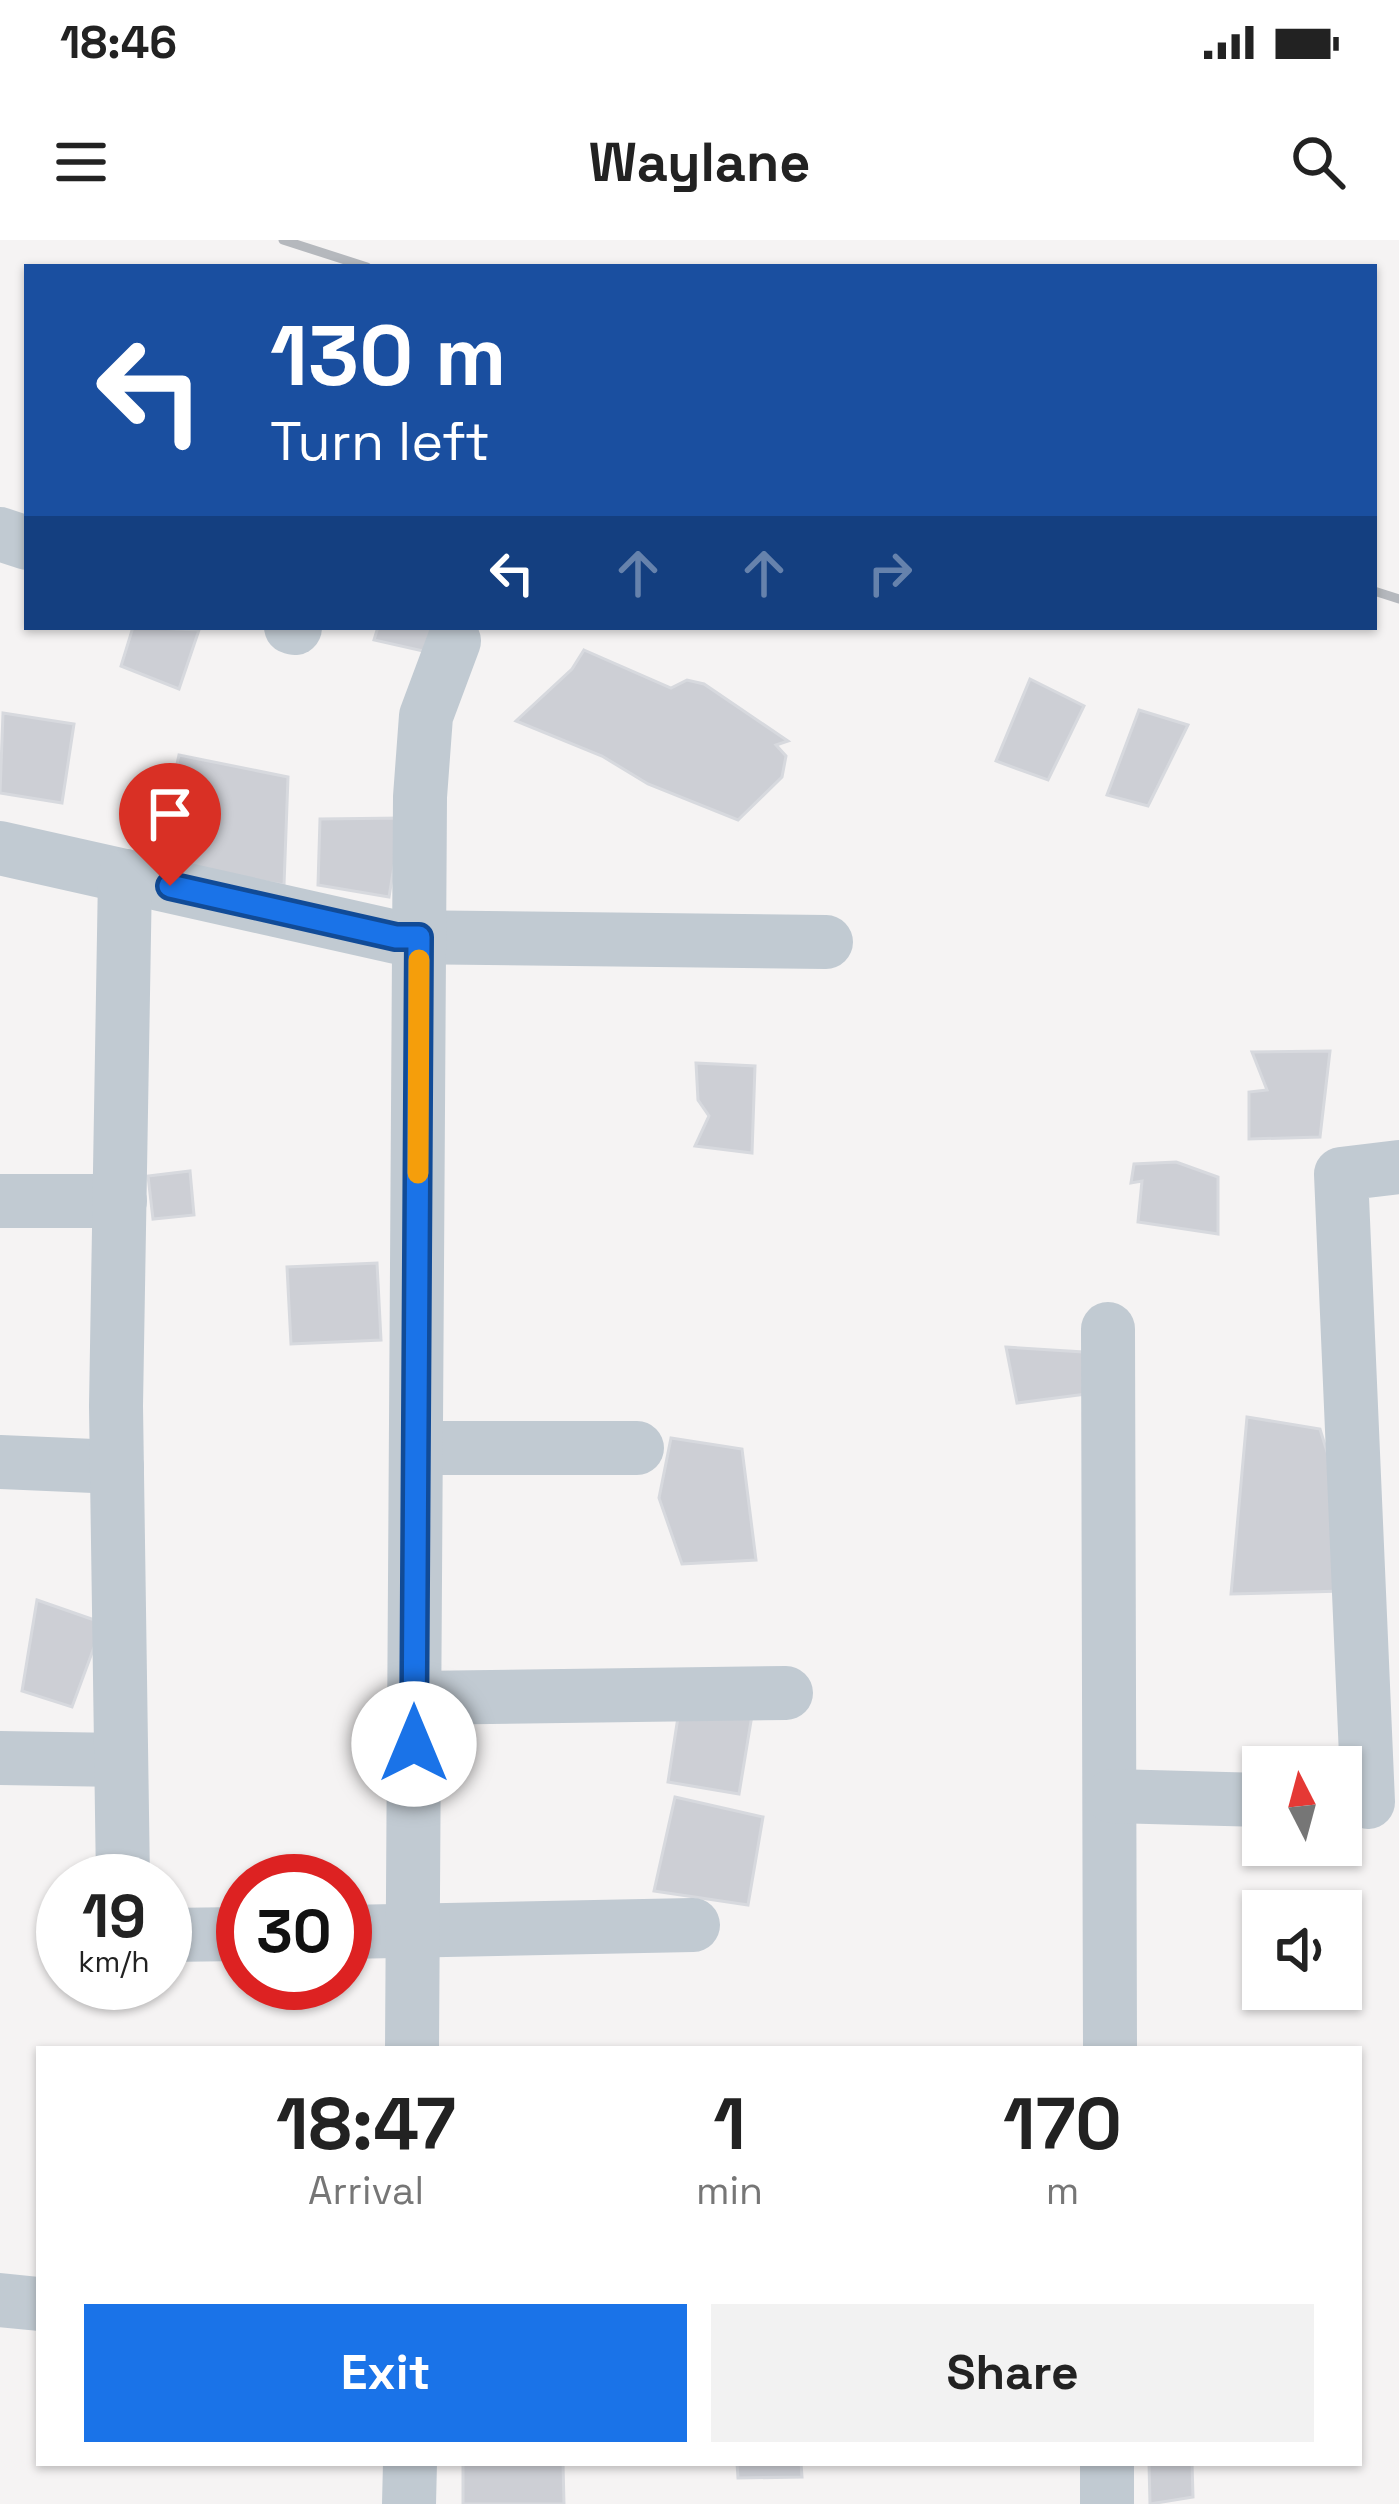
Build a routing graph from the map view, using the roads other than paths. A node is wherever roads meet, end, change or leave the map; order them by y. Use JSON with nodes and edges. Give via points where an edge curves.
{"nodes":[{"id":1,"x":454,"y":640,"type":"dead end"},
{"id":2,"x":0,"y":848,"type":"edge"},
{"id":3,"x":125,"y":876,"type":"junction"},
{"id":4,"x":419,"y":937,"type":"junction"},
{"id":5,"x":826,"y":942,"type":"dead end"},
{"id":6,"x":1399,"y":1167,"type":"edge"},
{"id":7,"x":0,"y":1201,"type":"edge"},
{"id":8,"x":120,"y":1201,"type":"junction"},
{"id":9,"x":1108,"y":1329,"type":"dead end"},
{"id":10,"x":416,"y":1448,"type":"junction"},
{"id":11,"x":638,"y":1448,"type":"dead end"},
{"id":12,"x":0,"y":1462,"type":"edge"},
{"id":13,"x":117,"y":1467,"type":"junction"},
{"id":14,"x":786,"y":1694,"type":"dead end"},
{"id":15,"x":414,"y":1698,"type":"junction"},
{"id":16,"x":0,"y":1758,"type":"edge"},
{"id":17,"x":121,"y":1760,"type":"junction"},
{"id":18,"x":1112,"y":1796,"type":"junction"},
{"id":19,"x":1242,"y":1799,"type":"edge"},
{"id":20,"x":1369,"y":1802,"type":"edge"},
{"id":21,"x":123,"y":1854,"type":"edge"},
{"id":22,"x":693,"y":1925,"type":"dead end"},
{"id":23,"x":412,"y":1931,"type":"junction"},
{"id":24,"x":372,"y":1932,"type":"edge"},
{"id":25,"x":412,"y":2046,"type":"edge"},
{"id":26,"x":1110,"y":2046,"type":"edge"},
{"id":27,"x":0,"y":2300,"type":"edge"},
{"id":28,"x":36,"y":2303,"type":"edge"},
{"id":29,"x":410,"y":2466,"type":"edge"},
{"id":30,"x":1107,"y":2466,"type":"edge"},
{"id":31,"x":409,"y":2504,"type":"edge"},
{"id":32,"x":1107,"y":2504,"type":"edge"}],
"edges":[{"from":1,"to":4,"type":"street","via":[[426,716]]},
{"from":2,"to":3,"type":"street"},
{"from":3,"to":4,"type":"street"},
{"from":3,"to":8,"type":"street"},
{"from":4,"to":5,"type":"street"},
{"from":4,"to":10,"type":"street"},
{"from":6,"to":20,"type":"street","via":[[1341,1174]]},
{"from":7,"to":8,"type":"street"},
{"from":8,"to":13,"type":"street"},
{"from":9,"to":18,"type":"street"},
{"from":10,"to":11,"type":"street"},
{"from":10,"to":15,"type":"street"},
{"from":12,"to":13,"type":"street"},
{"from":13,"to":17,"type":"street"},
{"from":14,"to":15,"type":"street"},
{"from":15,"to":23,"type":"street"},
{"from":16,"to":17,"type":"street"},
{"from":17,"to":21,"type":"street"},
{"from":18,"to":19,"type":"street"},
{"from":18,"to":26,"type":"street"},
{"from":22,"to":23,"type":"street"},
{"from":23,"to":24,"type":"street"},
{"from":23,"to":25,"type":"street"},
{"from":27,"to":28,"type":"street"},
{"from":29,"to":31,"type":"street"},
{"from":30,"to":32,"type":"street"}]}
